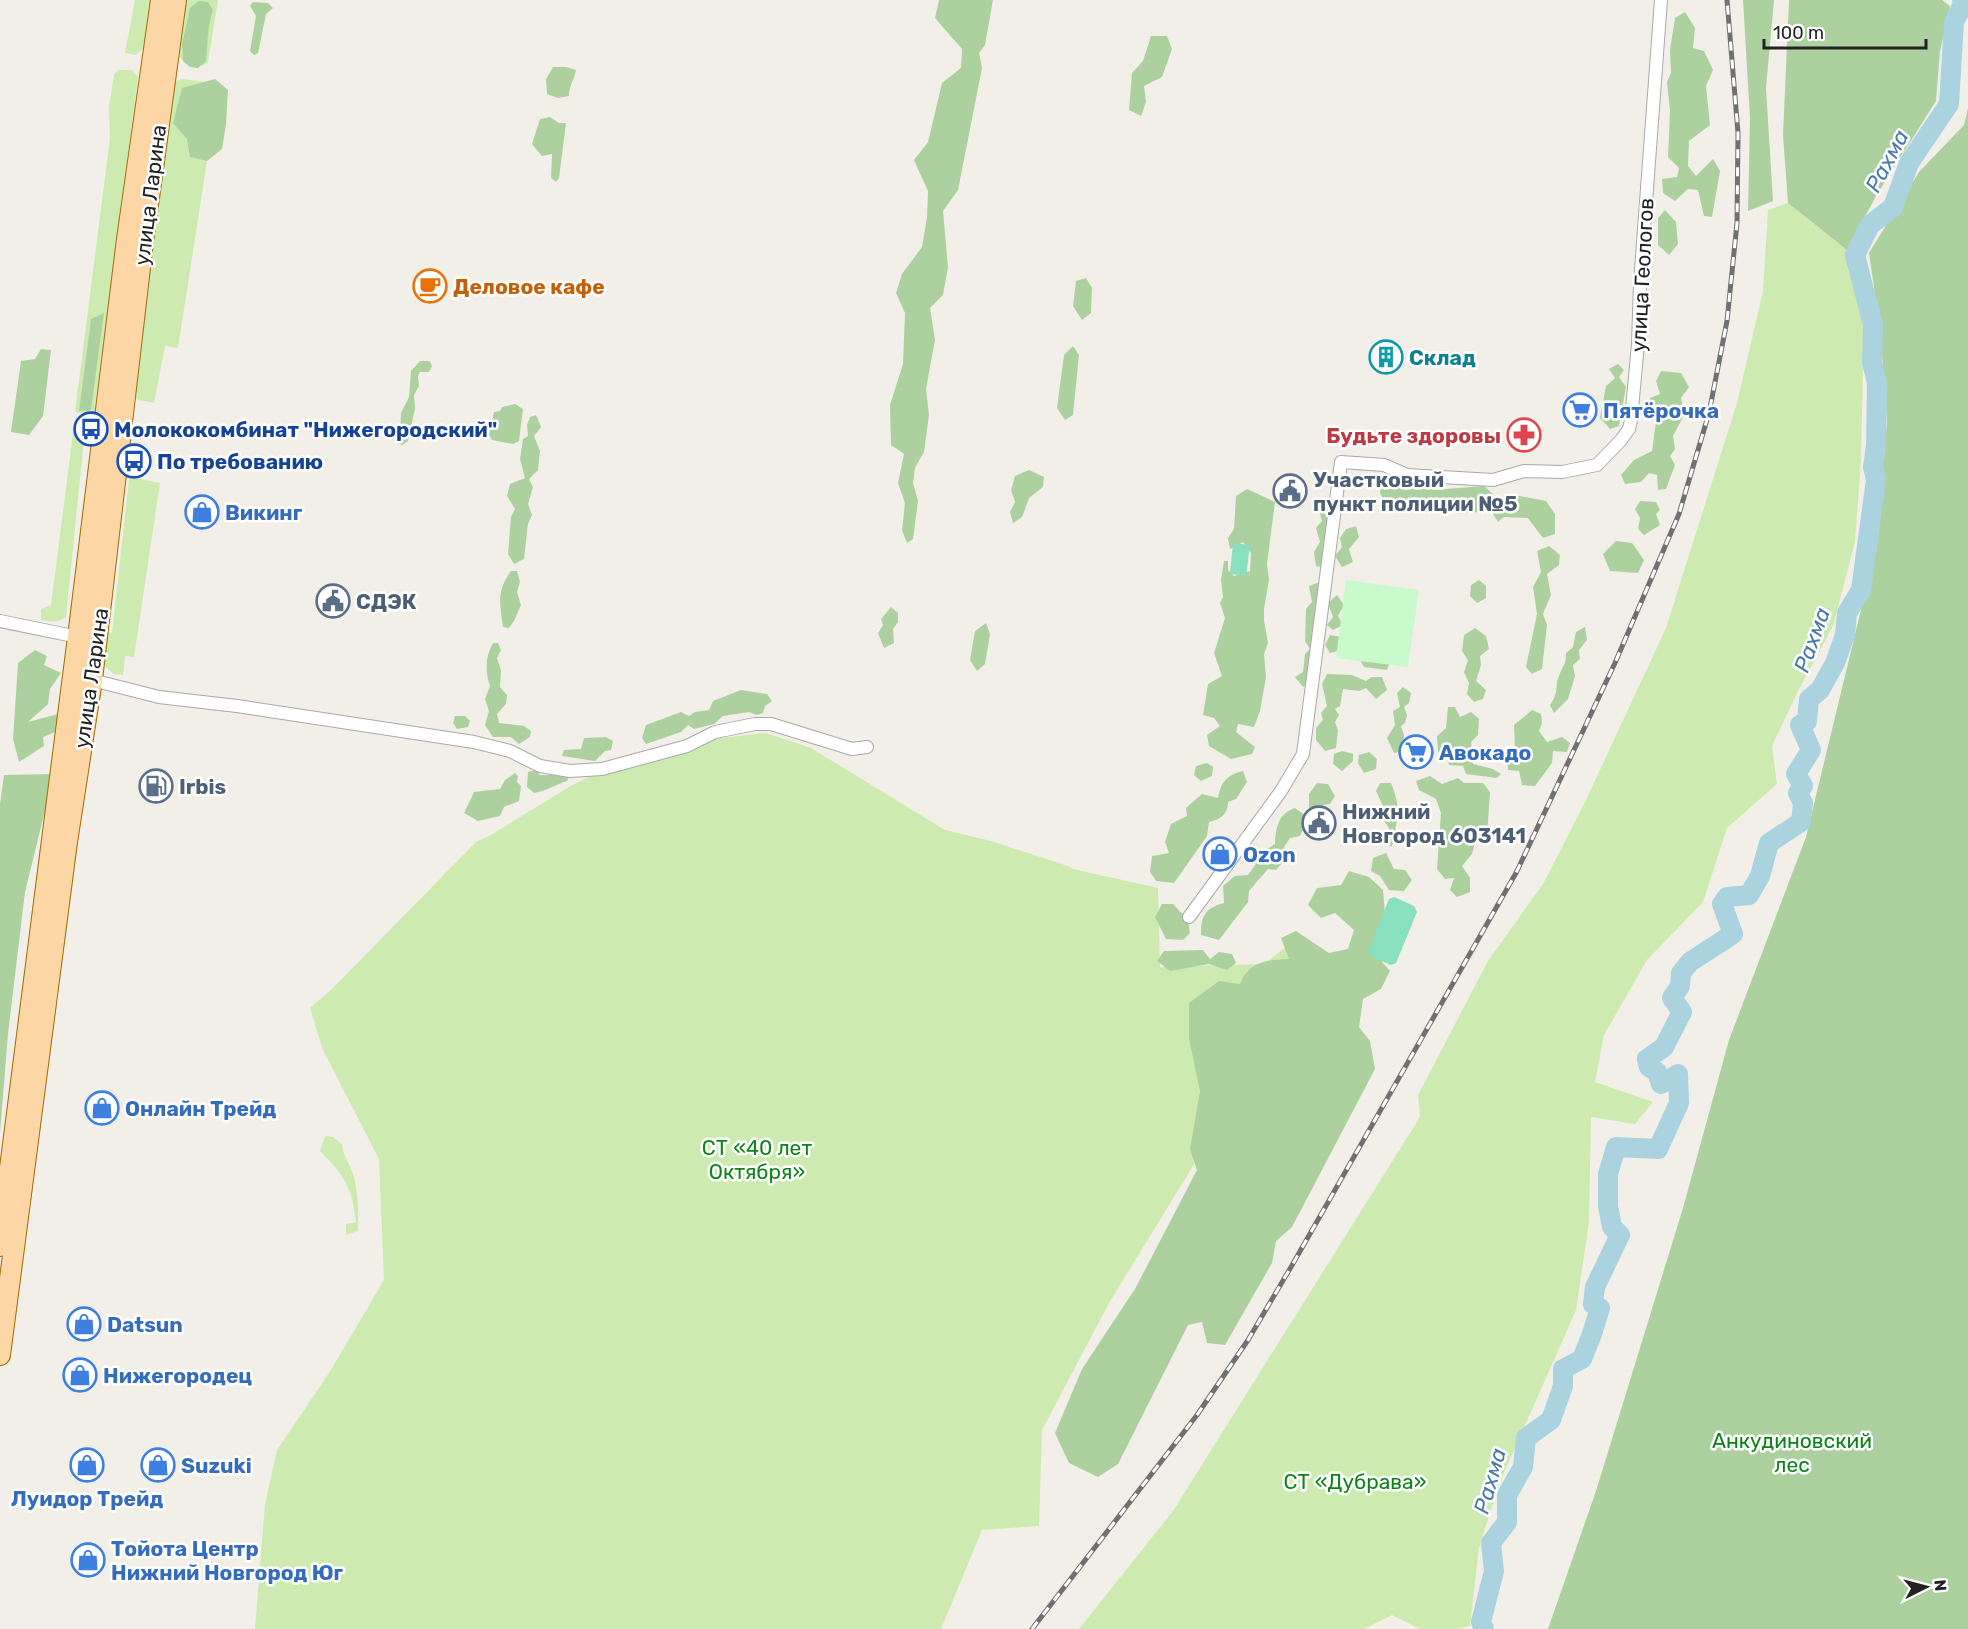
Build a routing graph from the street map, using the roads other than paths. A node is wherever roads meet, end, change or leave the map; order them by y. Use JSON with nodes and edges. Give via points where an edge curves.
{"nodes":[{"id":1,"x":161,"y":0,"type":"edge"},
{"id":2,"x":176,"y":0,"type":"edge"},
{"id":3,"x":1661,"y":0,"type":"edge"},
{"id":4,"x":0,"y":621,"type":"edge"},
{"id":5,"x":87,"y":639,"type":"junction"},
{"id":6,"x":92,"y":680,"type":"junction"},
{"id":7,"x":867,"y":747,"type":"dead end"},
{"id":8,"x":1189,"y":916,"type":"dead end"},
{"id":9,"x":0,"y":1246,"type":"edge"},
{"id":10,"x":0,"y":1355,"type":"edge"}],
"edges":[{"from":1,"to":5,"type":"main road","name":"улица Ларина","via":[[128,228]]},
{"from":2,"to":5,"type":"main road","name":"улица Ларина"},
{"from":3,"to":8,"type":"street","name":"улица Геологов","via":[[1629,429],[1597,465],[1562,472],[1524,471],[1493,480],[1407,475],[1384,465],[1341,462],[1303,754],[1281,791]]},
{"from":4,"to":5,"type":"street"},
{"from":5,"to":6,"type":"main road","name":"улица Ларина"},
{"from":5,"to":9,"type":"main road","name":"улица Ларина"},
{"from":6,"to":7,"type":"street","via":[[159,697],[474,742],[510,751],[540,766],[570,771],[602,769],[687,746],[715,732],[755,724],[771,724],[852,749]]},
{"from":6,"to":10,"type":"main road","name":"улица Ларина"}]}
